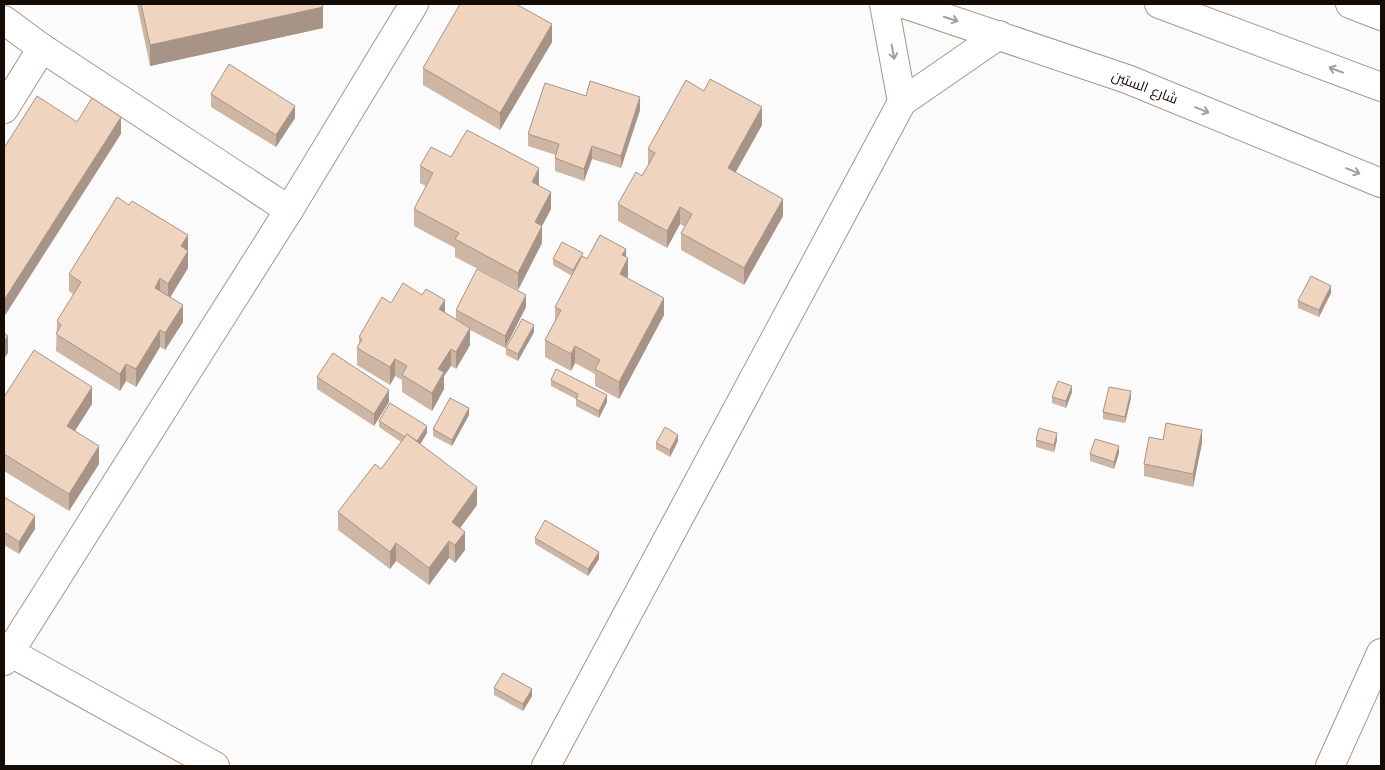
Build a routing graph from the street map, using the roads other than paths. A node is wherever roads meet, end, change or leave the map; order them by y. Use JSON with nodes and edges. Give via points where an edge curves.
{"nodes":[{"id":1,"x":414,"y":4,"type":"edge"},
{"id":2,"x":884,"y":4,"type":"edge"},
{"id":3,"x":904,"y":4,"type":"edge"},
{"id":4,"x":1159,"y":4,"type":"edge"},
{"id":5,"x":1350,"y":4,"type":"edge"},
{"id":6,"x":1381,"y":16,"type":"edge"},
{"id":7,"x":4,"y":20,"type":"edge"},
{"id":8,"x":1000,"y":35,"type":"junction"},
{"id":9,"x":42,"y":48,"type":"junction"},
{"id":10,"x":1381,"y":87,"type":"edge"},
{"id":11,"x":902,"y":102,"type":"junction"},
{"id":12,"x":4,"y":109,"type":"edge"},
{"id":13,"x":1381,"y":183,"type":"edge"},
{"id":14,"x":289,"y":210,"type":"junction"},
{"id":15,"x":1381,"y":653,"type":"edge"},
{"id":16,"x":6,"y":654,"type":"edge"},
{"id":17,"x":215,"y":766,"type":"edge"},
{"id":18,"x":546,"y":766,"type":"edge"},
{"id":19,"x":1330,"y":766,"type":"edge"}],
"edges":[{"from":1,"to":14,"type":"street"},
{"from":2,"to":11,"type":"street","one_way":true},
{"from":3,"to":8,"type":"street","name":"شارع الستين","one_way":true},
{"from":10,"to":4,"type":"street","one_way":true},
{"from":5,"to":6,"type":"street"},
{"from":7,"to":9,"type":"street"},
{"from":8,"to":11,"type":"street"},
{"from":8,"to":13,"type":"street","name":"شارع الستين","one_way":true,"via":[[1127,79]]},
{"from":9,"to":12,"type":"street"},
{"from":9,"to":14,"type":"street"},
{"from":11,"to":18,"type":"street"},
{"from":14,"to":16,"type":"street"},
{"from":15,"to":19,"type":"street"},
{"from":16,"to":17,"type":"street"}]}
